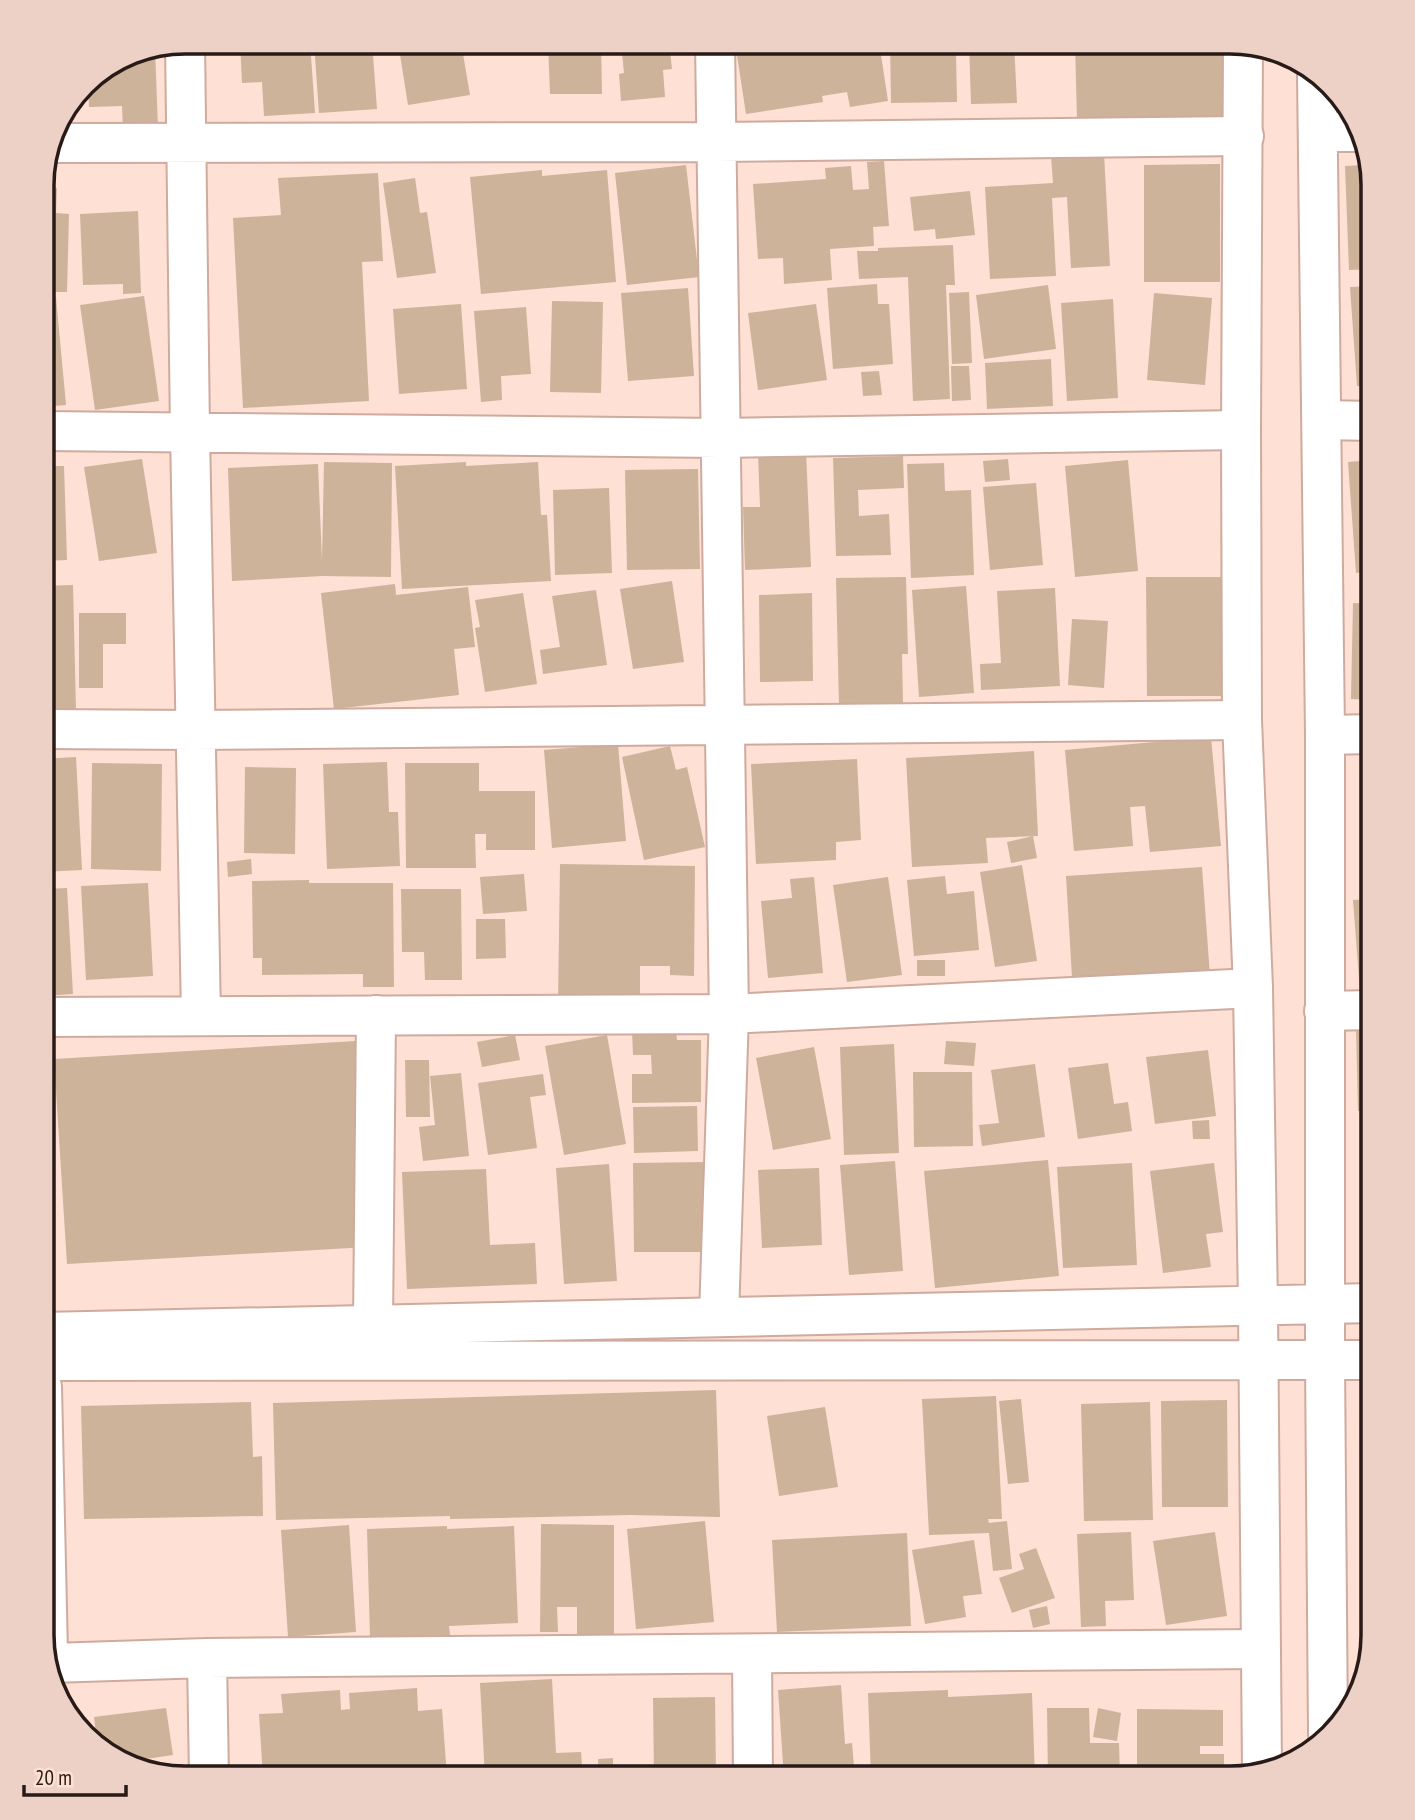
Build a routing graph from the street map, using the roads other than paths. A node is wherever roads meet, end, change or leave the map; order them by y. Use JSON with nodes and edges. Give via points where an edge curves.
{"nodes":[{"id":1,"x":185,"y":55,"type":"edge"},
{"id":2,"x":715,"y":55,"type":"edge"},
{"id":3,"x":1243,"y":55,"type":"edge"},
{"id":4,"x":1317,"y":88,"type":"edge"},
{"id":5,"x":1319,"y":132,"type":"junction"},
{"id":6,"x":1349,"y":132,"type":"edge"},
{"id":7,"x":1244,"y":136,"type":"junction"},
{"id":8,"x":185,"y":141,"type":"junction"},
{"id":9,"x":717,"y":142,"type":"junction"},
{"id":10,"x":62,"y":143,"type":"edge"},
{"id":11,"x":1322,"y":419,"type":"junction"},
{"id":12,"x":1361,"y":421,"type":"edge"},
{"id":13,"x":1241,"y":430,"type":"junction"},
{"id":14,"x":55,"y":431,"type":"edge"},
{"id":15,"x":190,"y":432,"type":"junction"},
{"id":16,"x":720,"y":438,"type":"junction"},
{"id":17,"x":1242,"y":720,"type":"junction"},
{"id":18,"x":724,"y":724,"type":"junction"},
{"id":19,"x":55,"y":729,"type":"edge"},
{"id":20,"x":195,"y":730,"type":"junction"},
{"id":21,"x":1325,"y":734,"type":"junction"},
{"id":22,"x":1361,"y":734,"type":"edge"},
{"id":23,"x":1253,"y":988,"type":"junction"},
{"id":24,"x":1324,"y":1010,"type":"junction"},
{"id":25,"x":1361,"y":1010,"type":"edge"},
{"id":26,"x":729,"y":1014,"type":"junction"},
{"id":27,"x":376,"y":1015,"type":"junction"},
{"id":28,"x":201,"y":1016,"type":"junction"},
{"id":29,"x":54,"y":1017,"type":"edge"},
{"id":30,"x":1326,"y":1303,"type":"junction"},
{"id":31,"x":1361,"y":1303,"type":"edge"},
{"id":32,"x":1258,"y":1306,"type":"junction"},
{"id":33,"x":719,"y":1316,"type":"junction"},
{"id":34,"x":373,"y":1324,"type":"junction"},
{"id":35,"x":54,"y":1332,"type":"edge"},
{"id":36,"x":1325,"y":1360,"type":"junction"},
{"id":37,"x":1361,"y":1360,"type":"edge"},
{"id":38,"x":54,"y":1361,"type":"edge"},
{"id":39,"x":1257,"y":1361,"type":"junction"},
{"id":40,"x":1259,"y":1649,"type":"junction"},
{"id":41,"x":752,"y":1654,"type":"junction"},
{"id":42,"x":207,"y":1658,"type":"junction"},
{"id":43,"x":58,"y":1664,"type":"edge"},
{"id":44,"x":1328,"y":1721,"type":"edge"},
{"id":45,"x":1262,"y":1762,"type":"edge"},
{"id":46,"x":209,"y":1766,"type":"edge"},
{"id":47,"x":752,"y":1766,"type":"edge"}],
"edges":[{"from":1,"to":8,"type":"street"},
{"from":2,"to":9,"type":"street"},
{"from":3,"to":7,"type":"street"},
{"from":4,"to":5,"type":"street"},
{"from":5,"to":6,"type":"street"},
{"from":5,"to":11,"type":"street"},
{"from":7,"to":9,"type":"street"},
{"from":7,"to":13,"type":"street"},
{"from":8,"to":9,"type":"street"},
{"from":8,"to":10,"type":"street"},
{"from":8,"to":15,"type":"street"},
{"from":9,"to":16,"type":"street"},
{"from":11,"to":12,"type":"street"},
{"from":11,"to":21,"type":"street"},
{"from":13,"to":16,"type":"street"},
{"from":13,"to":17,"type":"street"},
{"from":14,"to":15,"type":"street"},
{"from":15,"to":16,"type":"street"},
{"from":15,"to":20,"type":"street"},
{"from":16,"to":18,"type":"street"},
{"from":17,"to":18,"type":"street"},
{"from":17,"to":23,"type":"street"},
{"from":18,"to":20,"type":"street"},
{"from":18,"to":26,"type":"street"},
{"from":19,"to":20,"type":"street"},
{"from":20,"to":28,"type":"street"},
{"from":21,"to":22,"type":"street"},
{"from":21,"to":24,"type":"street"},
{"from":23,"to":26,"type":"street"},
{"from":23,"to":32,"type":"street"},
{"from":24,"to":25,"type":"street"},
{"from":24,"to":30,"type":"street"},
{"from":26,"to":27,"type":"street"},
{"from":26,"to":33,"type":"street"},
{"from":27,"to":28,"type":"street"},
{"from":27,"to":34,"type":"street"},
{"from":28,"to":29,"type":"street"},
{"from":30,"to":31,"type":"street"},
{"from":30,"to":32,"type":"street"},
{"from":30,"to":36,"type":"street"},
{"from":32,"to":33,"type":"street"},
{"from":32,"to":39,"type":"street"},
{"from":33,"to":34,"type":"street"},
{"from":34,"to":35,"type":"street"},
{"from":36,"to":37,"type":"street"},
{"from":36,"to":39,"type":"street"},
{"from":36,"to":44,"type":"street"},
{"from":38,"to":39,"type":"street"},
{"from":39,"to":40,"type":"street"},
{"from":40,"to":41,"type":"street"},
{"from":40,"to":45,"type":"street"},
{"from":41,"to":42,"type":"street"},
{"from":41,"to":47,"type":"street"},
{"from":42,"to":43,"type":"street"},
{"from":42,"to":46,"type":"street"}]}
